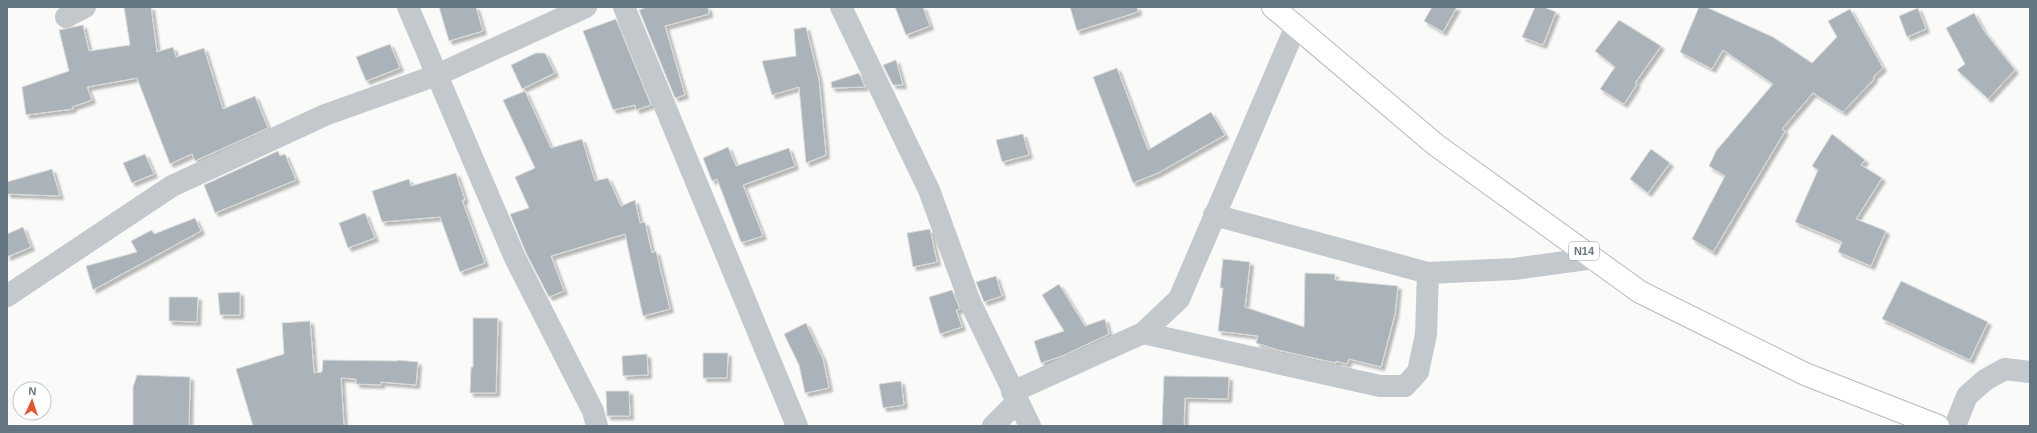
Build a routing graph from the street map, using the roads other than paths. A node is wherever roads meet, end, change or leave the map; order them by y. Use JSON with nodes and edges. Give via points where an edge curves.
{"nodes":[{"id":1,"x":84,"y":7,"type":"edge"},
{"id":2,"x":408,"y":7,"type":"edge"},
{"id":3,"x":586,"y":7,"type":"edge"},
{"id":4,"x":624,"y":7,"type":"edge"},
{"id":5,"x":841,"y":7,"type":"edge"},
{"id":6,"x":1273,"y":7,"type":"edge"},
{"id":7,"x":66,"y":17,"type":"dead end"},
{"id":8,"x":1296,"y":26,"type":"junction"},
{"id":9,"x":437,"y":74,"type":"junction"},
{"id":10,"x":1214,"y":215,"type":"junction"},
{"id":11,"x":1594,"y":258,"type":"junction"},
{"id":12,"x":1428,"y":273,"type":"junction"},
{"id":13,"x":7,"y":296,"type":"edge"},
{"id":14,"x":1143,"y":333,"type":"junction"},
{"id":15,"x":2030,"y":372,"type":"edge"},
{"id":16,"x":1015,"y":396,"type":"junction"},
{"id":17,"x":597,"y":426,"type":"edge"},
{"id":18,"x":797,"y":426,"type":"edge"},
{"id":19,"x":993,"y":426,"type":"edge"},
{"id":20,"x":1030,"y":426,"type":"edge"},
{"id":21,"x":1938,"y":426,"type":"edge"},
{"id":22,"x":1955,"y":426,"type":"edge"}],
"edges":[{"from":1,"to":7,"type":"street"},
{"from":2,"to":9,"type":"street"},
{"from":3,"to":9,"type":"street"},
{"from":4,"to":18,"type":"street"},
{"from":5,"to":16,"type":"street","via":[[929,190],[970,302]]},
{"from":6,"to":8,"type":"main road","number":"N14"},
{"from":8,"to":10,"type":"street"},
{"from":8,"to":11,"type":"main road","number":"N14","via":[[1436,145]]},
{"from":9,"to":13,"type":"street","via":[[325,115],[172,186]]},
{"from":9,"to":17,"type":"street","via":[[515,258],[593,411]]},
{"from":10,"to":12,"type":"street"},
{"from":10,"to":14,"type":"street","via":[[1179,299]]},
{"from":11,"to":12,"type":"street","via":[[1514,269]]},
{"from":11,"to":21,"type":"main road","number":"N14","via":[[1640,292],[1805,374]]},
{"from":12,"to":14,"type":"street","via":[[1426,334],[1418,372],[1406,386],[1380,386]]},
{"from":14,"to":16,"type":"street"},
{"from":15,"to":22,"type":"street","via":[[2006,369],[1985,380],[1967,396]]},
{"from":16,"to":19,"type":"street"},
{"from":16,"to":20,"type":"street"}]}
